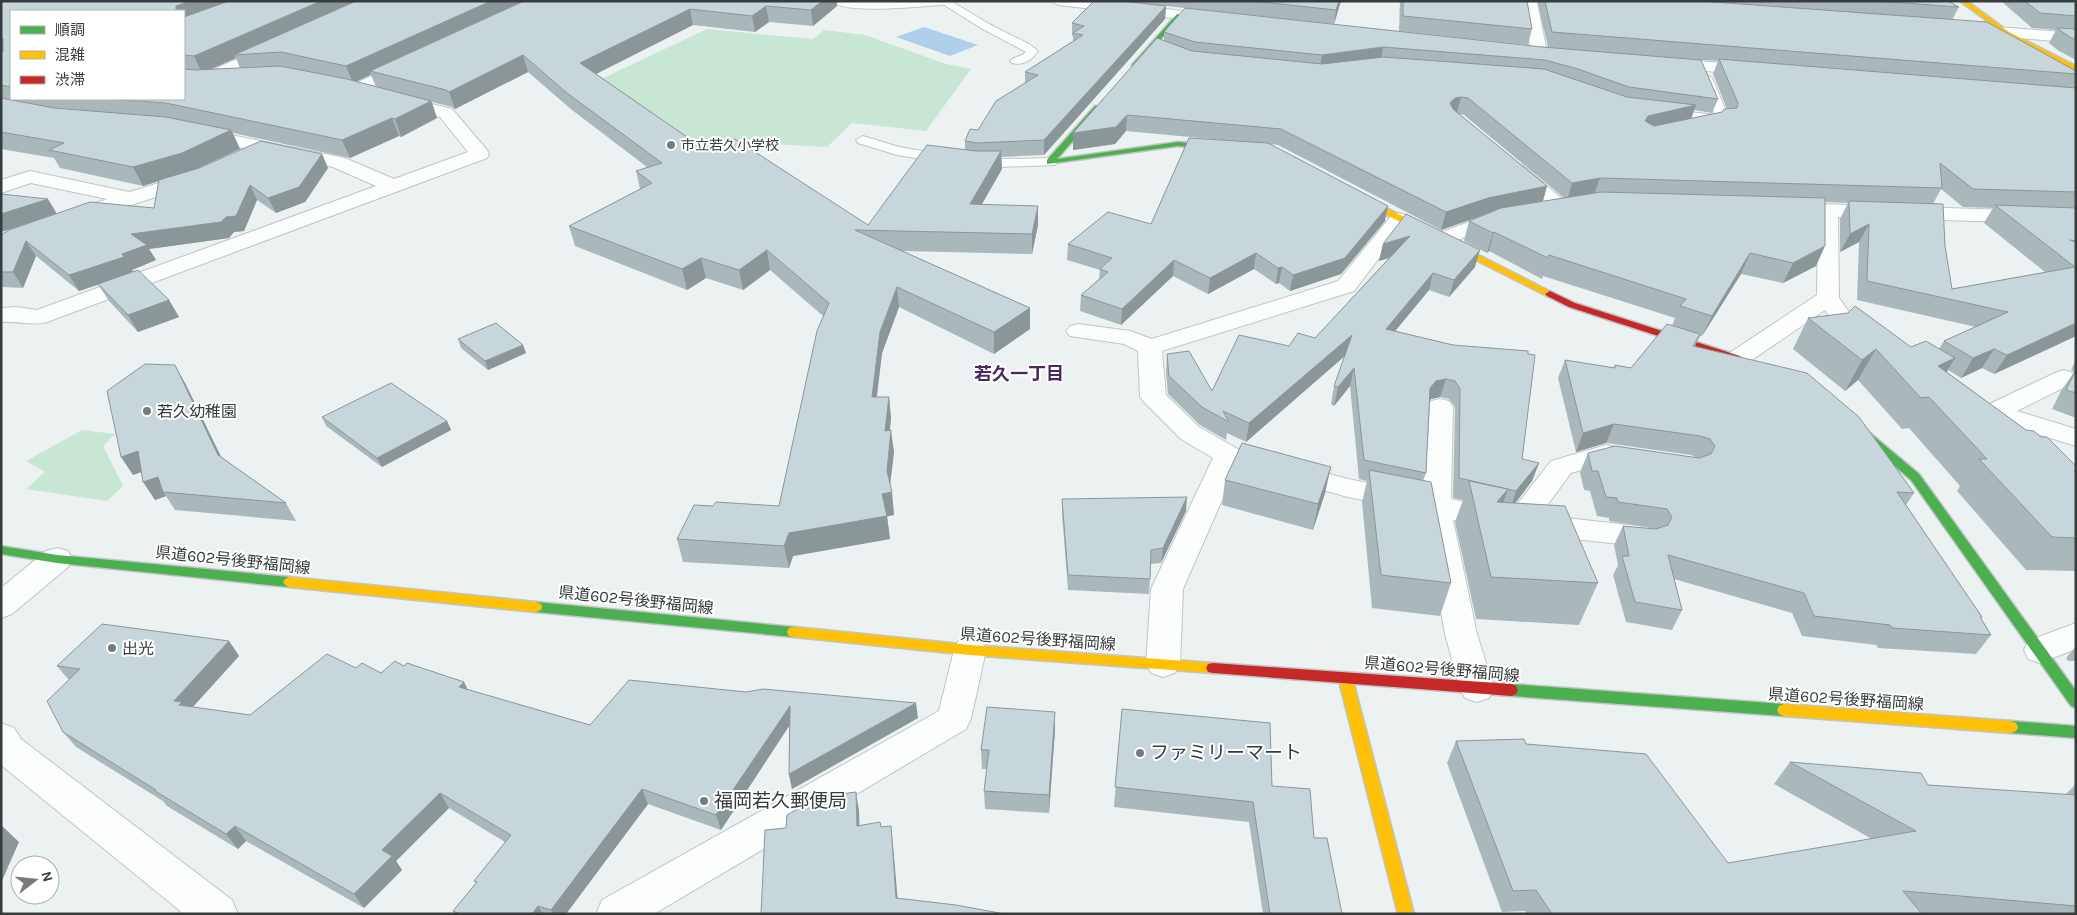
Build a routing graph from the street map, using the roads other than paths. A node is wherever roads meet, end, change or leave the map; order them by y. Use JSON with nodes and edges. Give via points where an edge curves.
{"nodes":[{"id":1,"x":839,"y":1,"type":"edge"},
{"id":2,"x":943,"y":1,"type":"edge"},
{"id":3,"x":1058,"y":1,"type":"edge"},
{"id":4,"x":1963,"y":1,"type":"edge"},
{"id":5,"x":1531,"y":5,"type":"edge"},
{"id":6,"x":1179,"y":15,"type":"junction"},
{"id":7,"x":1228,"y":20,"type":"edge"},
{"id":8,"x":1966,"y":30,"type":"edge"},
{"id":9,"x":2008,"y":33,"type":"junction"},
{"id":10,"x":2076,"y":38,"type":"edge"},
{"id":11,"x":283,"y":44,"type":"edge"},
{"id":12,"x":1152,"y":46,"type":"junction"},
{"id":13,"x":1520,"y":51,"type":"edge"},
{"id":14,"x":1168,"y":52,"type":"edge"},
{"id":15,"x":1539,"y":53,"type":"junction"},
{"id":16,"x":1558,"y":54,"type":"edge"},
{"id":17,"x":425,"y":58,"type":"edge"},
{"id":18,"x":1016,"y":60,"type":"dead end"},
{"id":19,"x":1653,"y":62,"type":"edge"},
{"id":20,"x":1701,"y":66,"type":"junction"},
{"id":21,"x":2076,"y":69,"type":"edge"},
{"id":22,"x":1770,"y":72,"type":"edge"},
{"id":23,"x":1127,"y":75,"type":"edge"},
{"id":24,"x":185,"y":78,"type":"edge"},
{"id":25,"x":250,"y":78,"type":"edge"},
{"id":26,"x":204,"y":80,"type":"junction"},
{"id":27,"x":336,"y":86,"type":"edge"},
{"id":28,"x":355,"y":90,"type":"junction"},
{"id":29,"x":1108,"y":97,"type":"edge"},
{"id":30,"x":1650,"y":111,"type":"edge"},
{"id":31,"x":1724,"y":120,"type":"junction"},
{"id":32,"x":1686,"y":128,"type":"edge"},
{"id":33,"x":184,"y":130,"type":"edge"},
{"id":34,"x":862,"y":140,"type":"dead end"},
{"id":35,"x":264,"y":147,"type":"junction"},
{"id":36,"x":1234,"y":148,"type":"edge"},
{"id":37,"x":240,"y":158,"type":"edge"},
{"id":38,"x":1502,"y":158,"type":"edge"},
{"id":39,"x":1050,"y":162,"type":"junction"},
{"id":40,"x":207,"y":173,"type":"edge"},
{"id":41,"x":394,"y":186,"type":"junction"},
{"id":42,"x":1,"y":187,"type":"edge"},
{"id":43,"x":1348,"y":192,"type":"edge"},
{"id":44,"x":130,"y":198,"type":"junction"},
{"id":45,"x":1769,"y":209,"type":"edge"},
{"id":46,"x":1828,"y":211,"type":"junction"},
{"id":47,"x":1399,"y":219,"type":"junction"},
{"id":48,"x":2072,"y":221,"type":"edge"},
{"id":49,"x":56,"y":223,"type":"edge"},
{"id":50,"x":1441,"y":240,"type":"junction"},
{"id":51,"x":1828,"y":298,"type":"junction"},
{"id":52,"x":1,"y":315,"type":"edge"},
{"id":53,"x":39,"y":317,"type":"junction"},
{"id":54,"x":1,"y":331,"type":"edge"},
{"id":55,"x":1078,"y":331,"type":"dead end"},
{"id":56,"x":1150,"y":347,"type":"junction"},
{"id":57,"x":1892,"y":349,"type":"edge"},
{"id":58,"x":1746,"y":361,"type":"joint"},
{"id":59,"x":2064,"y":378,"type":"dead end"},
{"id":60,"x":1440,"y":407,"type":"dead end"},
{"id":61,"x":1985,"y":407,"type":"junction"},
{"id":62,"x":1848,"y":420,"type":"edge"},
{"id":63,"x":2076,"y":438,"type":"edge"},
{"id":64,"x":2035,"y":451,"type":"edge"},
{"id":65,"x":1228,"y":455,"type":"junction"},
{"id":66,"x":1643,"y":460,"type":"edge"},
{"id":67,"x":1436,"y":505,"type":"junction"},
{"id":68,"x":1518,"y":523,"type":"junction"},
{"id":69,"x":1646,"y":537,"type":"edge"},
{"id":70,"x":1,"y":550,"type":"edge"},
{"id":71,"x":57,"y":559,"type":"junction"},
{"id":72,"x":1,"y":606,"type":"edge"},
{"id":73,"x":2076,"y":635,"type":"edge"},
{"id":74,"x":970,"y":650,"type":"junction"},
{"id":75,"x":2040,"y":650,"type":"junction"},
{"id":76,"x":1163,"y":664,"type":"junction"},
{"id":77,"x":1345,"y":677,"type":"junction"},
{"id":78,"x":1477,"y":688,"type":"junction"},
{"id":79,"x":2076,"y":702,"type":"edge"},
{"id":80,"x":2076,"y":732,"type":"edge"},
{"id":81,"x":1,"y":738,"type":"edge"},
{"id":82,"x":218,"y":914,"type":"edge"},
{"id":83,"x":616,"y":914,"type":"edge"},
{"id":84,"x":1406,"y":914,"type":"edge"}],
"edges":[{"from":1,"to":2,"type":"street","via":[[852,5]]},
{"from":2,"to":18,"type":"lane","via":[[1032,52],[1028,57]]},
{"from":3,"to":6,"type":"street"},
{"from":4,"to":9,"type":"street"},
{"from":5,"to":15,"type":"street"},
{"from":6,"to":7,"type":"street"},
{"from":6,"to":12,"type":"street"},
{"from":8,"to":9,"type":"street"},
{"from":9,"to":10,"type":"street"},
{"from":9,"to":21,"type":"street"},
{"from":11,"to":26,"type":"street"},
{"from":12,"to":14,"type":"lane"},
{"from":12,"to":23,"type":"street"},
{"from":13,"to":15,"type":"street"},
{"from":15,"to":16,"type":"street"},
{"from":17,"to":28,"type":"street"},
{"from":19,"to":20,"type":"street"},
{"from":20,"to":22,"type":"street"},
{"from":20,"to":31,"type":"lane"},
{"from":24,"to":26,"type":"street"},
{"from":25,"to":26,"type":"street"},
{"from":27,"to":28,"type":"street"},
{"from":28,"to":41,"type":"street","via":[[446,113],[480,154]]},
{"from":29,"to":39,"type":"street"},
{"from":30,"to":31,"type":"lane"},
{"from":31,"to":32,"type":"lane"},
{"from":33,"to":35,"type":"street"},
{"from":34,"to":39,"type":"lane","via":[[897,151],[978,164]]},
{"from":35,"to":37,"type":"street"},
{"from":35,"to":41,"type":"street","via":[[338,162]]},
{"from":36,"to":39,"type":"street","via":[[1178,144]]},
{"from":38,"to":50,"type":"street","via":[[1570,207],[1490,221]]},
{"from":40,"to":44,"type":"street"},
{"from":41,"to":53,"type":"street"},
{"from":42,"to":44,"type":"street","via":[[30,177]]},
{"from":43,"to":47,"type":"street"},
{"from":44,"to":49,"type":"street"},
{"from":45,"to":46,"type":"street"},
{"from":46,"to":48,"type":"street"},
{"from":46,"to":51,"type":"street"},
{"from":47,"to":50,"type":"street"},
{"from":47,"to":56,"type":"street","via":[[1346,286]]},
{"from":50,"to":58,"type":"street","via":[[1572,305]]},
{"from":51,"to":57,"type":"street","via":[[1841,317]]},
{"from":51,"to":58,"type":"street"},
{"from":52,"to":53,"type":"street"},
{"from":53,"to":54,"type":"street"},
{"from":55,"to":56,"type":"street","via":[[1130,338]]},
{"from":56,"to":65,"type":"street","via":[[1153,397],[1190,433]]},
{"from":59,"to":61,"type":"street"},
{"from":60,"to":67,"type":"street"},
{"from":61,"to":63,"type":"street"},
{"from":61,"to":64,"type":"street"},
{"from":62,"to":75,"type":"street","via":[[1914,477]]},
{"from":65,"to":67,"type":"street","via":[[1348,488]]},
{"from":65,"to":76,"type":"street","via":[[1167,589]]},
{"from":66,"to":68,"type":"street","via":[[1606,454],[1561,467]]},
{"from":67,"to":68,"type":"street"},
{"from":67,"to":78,"type":"street","via":[[1461,634]]},
{"from":68,"to":69,"type":"street"},
{"from":70,"to":71,"type":"street","name":"県道602号後野福岡線"},
{"from":71,"to":72,"type":"street"},
{"from":71,"to":74,"type":"street","name":"県道602号後野福岡線"},
{"from":73,"to":75,"type":"street"},
{"from":74,"to":76,"type":"street","name":"県道602号後野福岡線"},
{"from":74,"to":83,"type":"street","via":[[954,719]]},
{"from":75,"to":79,"type":"street"},
{"from":76,"to":77,"type":"street","name":"県道602号後野福岡線"},
{"from":77,"to":78,"type":"street","name":"県道602号後野福岡線"},
{"from":77,"to":84,"type":"street"},
{"from":78,"to":80,"type":"street","name":"県道602号後野福岡線"},
{"from":81,"to":82,"type":"street","via":[[8,750]]}]}
